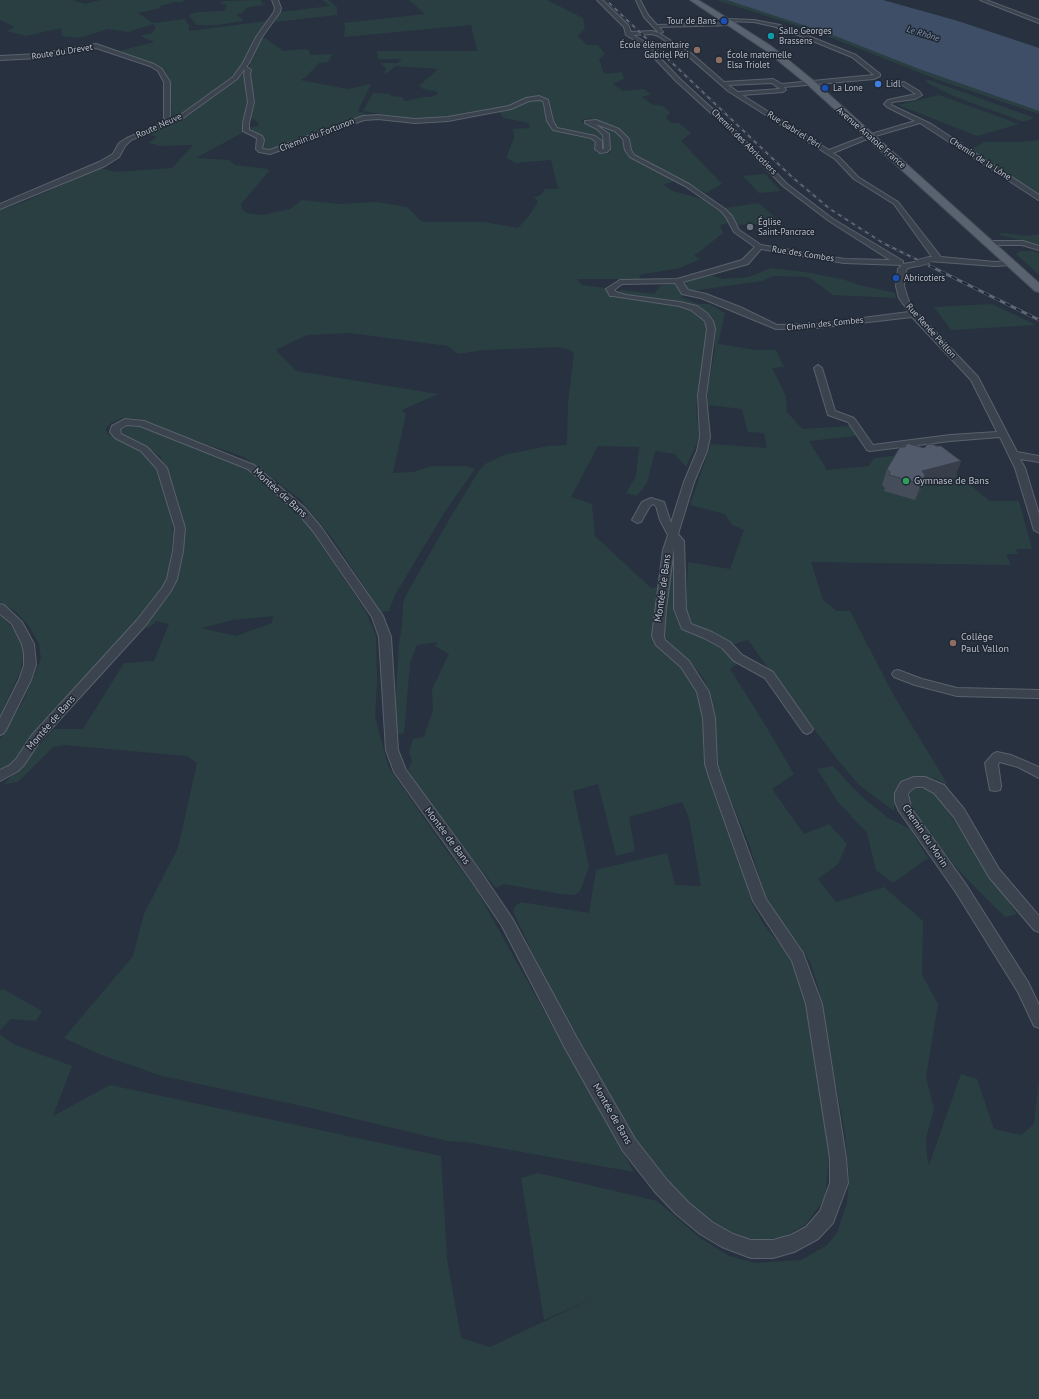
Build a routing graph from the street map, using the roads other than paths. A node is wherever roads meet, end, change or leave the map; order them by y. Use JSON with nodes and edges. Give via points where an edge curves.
{"nodes":[{"id":1,"x":275,"y":0,"type":"edge"},
{"id":2,"x":599,"y":0,"type":"edge"},
{"id":3,"x":638,"y":0,"type":"edge"},
{"id":4,"x":693,"y":0,"type":"edge"},
{"id":5,"x":982,"y":0,"type":"edge"},
{"id":6,"x":730,"y":22,"type":"junction"},
{"id":7,"x":1039,"y":22,"type":"edge"},
{"id":8,"x":656,"y":26,"type":"junction"},
{"id":9,"x":628,"y":34,"type":"junction"},
{"id":10,"x":658,"y":34,"type":"junction"},
{"id":11,"x":0,"y":58,"type":"edge"},
{"id":12,"x":244,"y":67,"type":"junction"},
{"id":13,"x":811,"y":83,"type":"junction"},
{"id":14,"x":902,"y":83,"type":"dead end"},
{"id":15,"x":724,"y":84,"type":"junction"},
{"id":16,"x":780,"y":86,"type":"junction"},
{"id":17,"x":738,"y":94,"type":"junction"},
{"id":18,"x":172,"y":121,"type":"junction"},
{"id":19,"x":920,"y":121,"type":"junction"},
{"id":20,"x":870,"y":136,"type":"junction"},
{"id":21,"x":829,"y":152,"type":"junction"},
{"id":22,"x":1039,"y":198,"type":"edge"},
{"id":23,"x":0,"y":207,"type":"edge"},
{"id":24,"x":992,"y":246,"type":"junction"},
{"id":25,"x":759,"y":247,"type":"junction"},
{"id":26,"x":1036,"y":247,"type":"edge"},
{"id":27,"x":938,"y":259,"type":"junction"},
{"id":28,"x":1008,"y":261,"type":"junction"},
{"id":29,"x":902,"y":264,"type":"junction"},
{"id":30,"x":678,"y":281,"type":"junction"},
{"id":31,"x":616,"y":284,"type":"joint"},
{"id":32,"x":1039,"y":289,"type":"edge"},
{"id":33,"x":914,"y":314,"type":"junction"},
{"id":34,"x":818,"y":368,"type":"dead end"},
{"id":35,"x":1004,"y":434,"type":"junction"},
{"id":36,"x":1015,"y":455,"type":"junction"},
{"id":37,"x":1039,"y":459,"type":"edge"},
{"id":38,"x":638,"y":520,"type":"dead end"},
{"id":39,"x":1039,"y":530,"type":"edge"},
{"id":40,"x":673,"y":535,"type":"junction"},
{"id":41,"x":0,"y":608,"type":"edge"},
{"id":42,"x":898,"y":674,"type":"dead end"},
{"id":43,"x":1039,"y":694,"type":"edge"},
{"id":44,"x":807,"y":729,"type":"dead end"},
{"id":45,"x":0,"y":730,"type":"edge"},
{"id":46,"x":1039,"y":773,"type":"edge"},
{"id":47,"x":0,"y":776,"type":"edge"},
{"id":48,"x":995,"y":786,"type":"dead end"},
{"id":49,"x":1039,"y":926,"type":"edge"},
{"id":50,"x":1039,"y":1021,"type":"edge"}],
"edges":[{"from":1,"to":12,"type":"street","name":"Route Neuve","via":[[277,12],[259,37]]},
{"from":2,"to":9,"type":"street","name":"Chemin des Abricotiers","via":[[626,26]]},
{"from":3,"to":8,"type":"street","via":[[646,16]]},
{"from":4,"to":6,"type":"main road","name":"Avenue Anatole France"},
{"from":5,"to":7,"type":"street"},
{"from":6,"to":8,"type":"street","via":[[677,27]]},
{"from":6,"to":13,"type":"main road","name":"Avenue Anatole France","via":[[768,48]]},
{"from":6,"to":13,"type":"street","via":[[754,21],[778,26],[854,56],[878,75]]},
{"from":8,"to":10,"type":"street","via":[[661,31]]},
{"from":9,"to":10,"type":"street"},
{"from":9,"to":29,"type":"street","name":"Chemin des Abricotiers","via":[[643,43],[785,184],[831,220]]},
{"from":10,"to":15,"type":"street","name":"Rue Gabriel Péri","via":[[690,55]]},
{"from":11,"to":18,"type":"street","name":"Route du Drevet","via":[[47,55],[96,46],[145,62],[160,70],[166,82],[167,118]]},
{"from":12,"to":18,"type":"street","name":"Route Neuve","via":[[235,78],[219,90]]},
{"from":12,"to":25,"type":"street","name":"Chemin du Fortunon","via":[[248,70],[251,102],[246,132],[260,137],[259,148],[262,151],[281,149],[362,118],[378,117],[421,122],[469,116],[511,106],[528,99],[543,99],[555,129],[593,137],[599,141],[598,149],[602,152],[607,149],[606,134],[587,122],[596,122],[617,130],[626,139],[632,156],[687,185],[723,210],[736,231]]},
{"from":13,"to":16,"type":"street"},
{"from":13,"to":20,"type":"main road","name":"Avenue Anatole France"},
{"from":14,"to":19,"type":"street","name":"Chemin de la Lône","via":[[919,95],[890,101],[887,104]]},
{"from":15,"to":16,"type":"street","via":[[771,81]]},
{"from":15,"to":17,"type":"street","name":"Rue Gabriel Péri"},
{"from":16,"to":17,"type":"street","via":[[782,91]]},
{"from":17,"to":21,"type":"street","name":"Rue Gabriel Péri"},
{"from":18,"to":23,"type":"street","name":"Route Neuve","via":[[129,139],[116,155],[102,164]]},
{"from":19,"to":20,"type":"street"},
{"from":19,"to":22,"type":"street","name":"Chemin de la Lône"},
{"from":20,"to":21,"type":"street"},
{"from":20,"to":24,"type":"main road","name":"Avenue Anatole France"},
{"from":21,"to":27,"type":"street","name":"Rue Gabriel Péri","via":[[856,178],[896,203]]},
{"from":24,"to":26,"type":"street"},
{"from":24,"to":28,"type":"main road","name":"Avenue Anatole France"},
{"from":25,"to":29,"type":"street","name":"Rue des Combes","via":[[844,261]]},
{"from":25,"to":30,"type":"street","name":"Rue des Combes","via":[[745,262]]},
{"from":27,"to":28,"type":"street","via":[[995,264]]},
{"from":27,"to":29,"type":"street","bridge":true},
{"from":28,"to":32,"type":"main road","name":"Avenue Anatole France"},
{"from":29,"to":33,"type":"street","name":"Rue Renée Peillon","via":[[901,292]]},
{"from":30,"to":31,"type":"street","name":"Rue des Combes"},
{"from":30,"to":33,"type":"street","name":"Chemin des Combes","via":[[685,292],[737,309],[776,327],[816,326]]},
{"from":31,"to":40,"type":"street","name":"Montée de Bans","via":[[610,289],[613,294],[694,308],[709,321],[711,329],[702,396],[705,437]]},
{"from":33,"to":35,"type":"street","name":"Rue Renée Peillon","via":[[975,379]]},
{"from":34,"to":35,"type":"street","via":[[831,414],[851,420],[870,448]]},
{"from":35,"to":36,"type":"street","name":"Rue Renée Peillon"},
{"from":36,"to":37,"type":"street"},
{"from":36,"to":39,"type":"street","name":"Rue Renée Peillon"},
{"from":38,"to":40,"type":"street","via":[[646,504],[656,502],[660,504]]},
{"from":40,"to":44,"type":"street","via":[[680,541],[680,609],[686,626],[726,645],[738,658],[769,675]]},
{"from":40,"to":47,"type":"street","name":"Montée de Bans","via":[[664,574],[658,636],[660,642],[685,664],[703,692],[710,718],[711,764],[715,777],[760,901],[798,958],[805,974],[814,1004],[823,1052],[838,1158],[839,1183],[827,1217],[812,1233],[794,1243],[773,1249],[751,1249],[728,1241],[706,1228],[660,1186],[629,1145],[507,922],[400,772],[392,750],[385,637],[377,616],[313,524],[300,509],[251,467],[141,423],[125,422],[115,428],[118,436],[144,449],[162,468],[180,521],[178,551],[172,579],[141,623],[36,738],[20,762]]},
{"from":41,"to":45,"type":"street","via":[[16,622],[23,633],[30,659],[25,680]]},
{"from":42,"to":43,"type":"street","via":[[957,692]]},
{"from":46,"to":48,"type":"street","via":[[1007,758],[997,757],[991,763]]},
{"from":49,"to":50,"type":"street","name":"Chemin du Morin","via":[[994,873],[959,813],[939,789],[925,782],[914,782],[906,786],[901,793],[906,811],[960,887],[1023,987]]}]}
